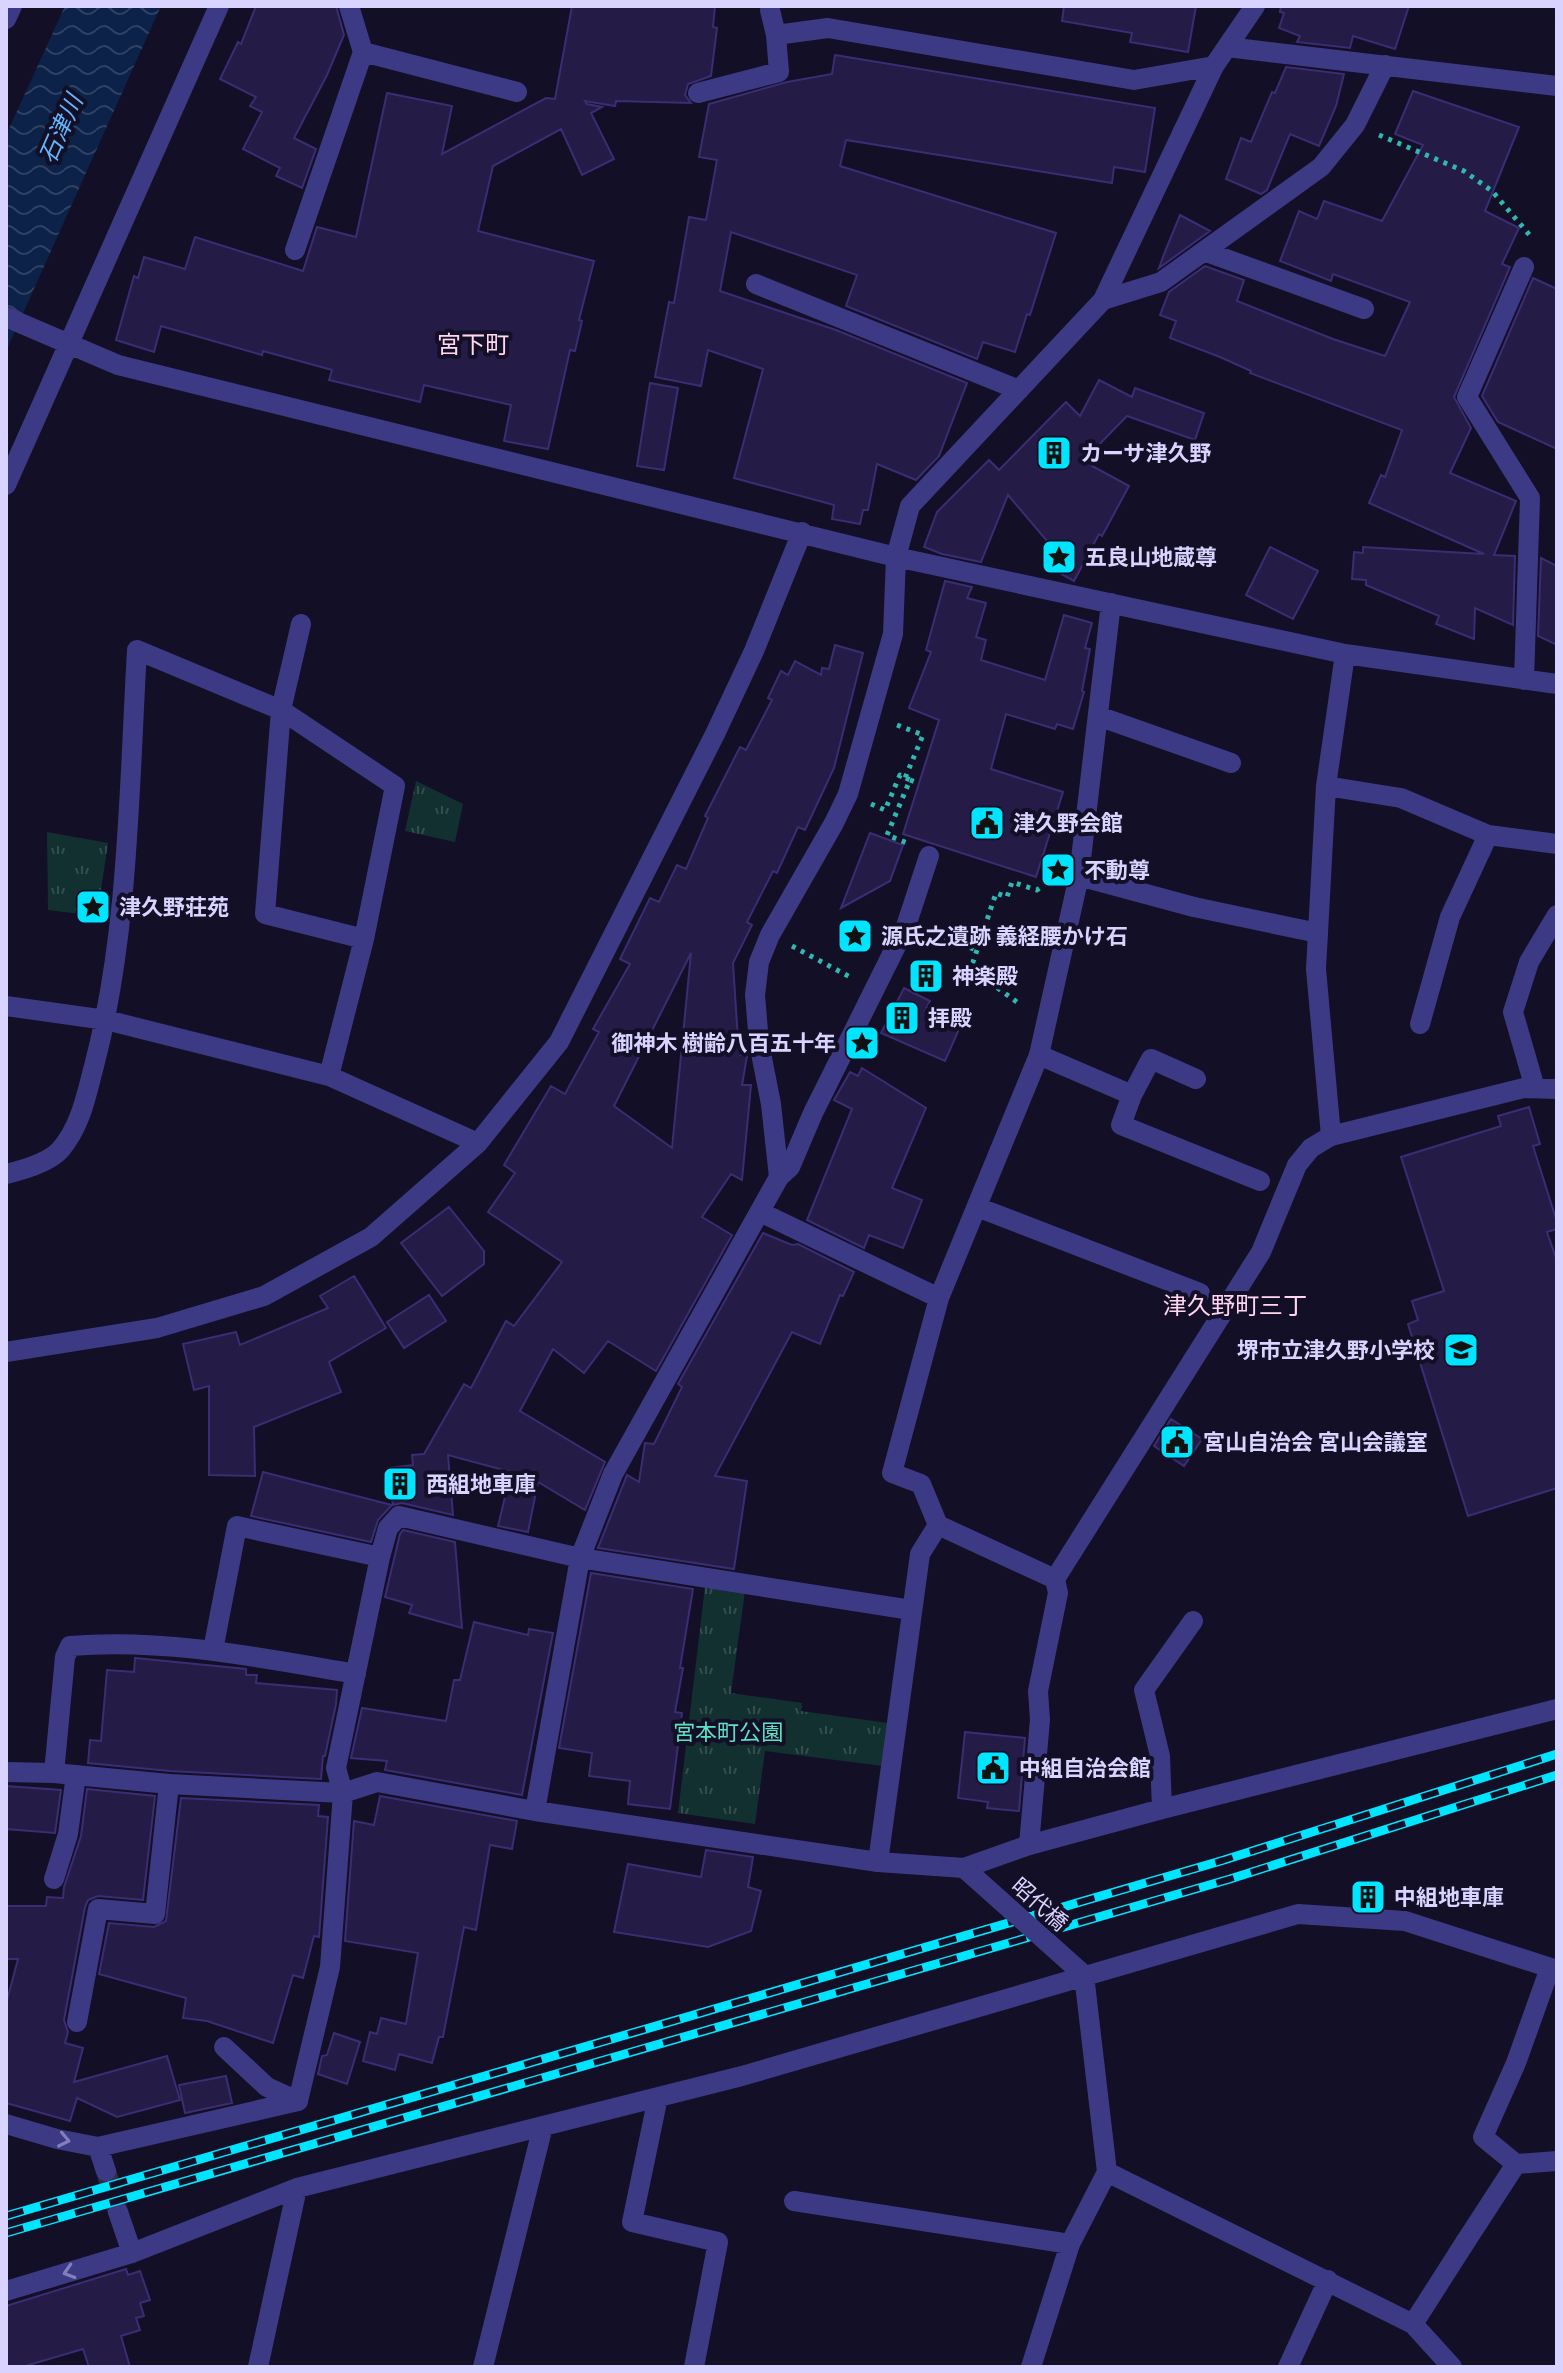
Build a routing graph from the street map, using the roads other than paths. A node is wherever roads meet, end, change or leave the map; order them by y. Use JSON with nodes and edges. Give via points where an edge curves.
{"nodes":[{"id":1,"x":12,"y":6,"type":"edge"},
{"id":2,"x":219,"y":6,"type":"edge"},
{"id":3,"x":349,"y":6,"type":"edge"},
{"id":4,"x":1255,"y":6,"type":"edge"},
{"id":5,"x":770,"y":10,"type":"dead end"},
{"id":6,"x":6,"y":19,"type":"edge"},
{"id":7,"x":776,"y":35,"type":"junction"},
{"id":8,"x":1227,"y":47,"type":"junction"},
{"id":9,"x":363,"y":52,"type":"junction"},
{"id":10,"x":1385,"y":65,"type":"junction"},
{"id":11,"x":1214,"y":66,"type":"junction"},
{"id":12,"x":1557,"y":86,"type":"edge"},
{"id":13,"x":517,"y":92,"type":"dead end"},
{"id":14,"x":698,"y":93,"type":"dead end"},
{"id":15,"x":295,"y":250,"type":"dead end"},
{"id":16,"x":1204,"y":251,"type":"junction"},
{"id":17,"x":1524,"y":267,"type":"dead end"},
{"id":18,"x":756,"y":284,"type":"dead end"},
{"id":19,"x":1103,"y":300,"type":"junction"},
{"id":20,"x":1364,"y":309,"type":"dead end"},
{"id":21,"x":6,"y":317,"type":"edge"},
{"id":22,"x":68,"y":344,"type":"junction"},
{"id":23,"x":1019,"y":390,"type":"junction"},
{"id":24,"x":6,"y":485,"type":"edge"},
{"id":25,"x":802,"y":532,"type":"junction"},
{"id":26,"x":896,"y":557,"type":"junction"},
{"id":27,"x":1111,"y":603,"type":"junction"},
{"id":28,"x":301,"y":624,"type":"dead end"},
{"id":29,"x":1345,"y":654,"type":"junction"},
{"id":30,"x":1524,"y":680,"type":"junction"},
{"id":31,"x":1557,"y":684,"type":"edge"},
{"id":32,"x":281,"y":710,"type":"junction"},
{"id":33,"x":1098,"y":716,"type":"junction"},
{"id":34,"x":1231,"y":763,"type":"dead end"},
{"id":35,"x":1326,"y":786,"type":"junction"},
{"id":36,"x":1488,"y":835,"type":"junction"},
{"id":37,"x":1557,"y":844,"type":"edge"},
{"id":38,"x":922,"y":851,"type":"road end"},
{"id":39,"x":1079,"y":876,"type":"junction"},
{"id":40,"x":1557,"y":915,"type":"edge"},
{"id":41,"x":1318,"y":933,"type":"junction"},
{"id":42,"x":364,"y":939,"type":"junction"},
{"id":43,"x":6,"y":1006,"type":"edge"},
{"id":44,"x":106,"y":1020,"type":"junction"},
{"id":45,"x":1420,"y":1024,"type":"dead end"},
{"id":46,"x":1039,"y":1055,"type":"junction"},
{"id":47,"x":329,"y":1076,"type":"junction"},
{"id":48,"x":1196,"y":1079,"type":"dead end"},
{"id":49,"x":1535,"y":1088,"type":"junction"},
{"id":50,"x":1557,"y":1089,"type":"edge"},
{"id":51,"x":1132,"y":1095,"type":"junction"},
{"id":52,"x":1331,"y":1136,"type":"junction"},
{"id":53,"x":478,"y":1143,"type":"junction"},
{"id":54,"x":6,"y":1174,"type":"edge"},
{"id":55,"x":779,"y":1177,"type":"junction"},
{"id":56,"x":1260,"y":1181,"type":"dead end"},
{"id":57,"x":977,"y":1207,"type":"junction"},
{"id":58,"x":760,"y":1212,"type":"junction"},
{"id":59,"x":1200,"y":1293,"type":"dead end"},
{"id":60,"x":939,"y":1298,"type":"junction"},
{"id":61,"x":6,"y":1352,"type":"edge"},
{"id":62,"x":938,"y":1525,"type":"junction"},
{"id":63,"x":380,"y":1557,"type":"junction"},
{"id":64,"x":580,"y":1558,"type":"junction"},
{"id":65,"x":1055,"y":1579,"type":"junction"},
{"id":66,"x":911,"y":1610,"type":"junction"},
{"id":67,"x":1193,"y":1621,"type":"dead end"},
{"id":68,"x":213,"y":1650,"type":"junction"},
{"id":69,"x":356,"y":1674,"type":"junction"},
{"id":70,"x":1557,"y":1709,"type":"edge"},
{"id":71,"x":6,"y":1772,"type":"edge"},
{"id":72,"x":54,"y":1773,"type":"junction"},
{"id":73,"x":76,"y":1775,"type":"junction"},
{"id":74,"x":169,"y":1784,"type":"junction"},
{"id":75,"x":343,"y":1793,"type":"junction"},
{"id":76,"x":1162,"y":1809,"type":"junction"},
{"id":77,"x":535,"y":1811,"type":"junction"},
{"id":78,"x":1029,"y":1845,"type":"junction"},
{"id":79,"x":878,"y":1862,"type":"junction"},
{"id":80,"x":964,"y":1868,"type":"junction"},
{"id":81,"x":54,"y":1879,"type":"dead end"},
{"id":82,"x":1553,"y":1969,"type":"edge"},
{"id":83,"x":1084,"y":1975,"type":"junction"},
{"id":84,"x":77,"y":2022,"type":"dead end"},
{"id":85,"x":224,"y":2047,"type":"dead end"},
{"id":86,"x":658,"y":2097,"type":"junction"},
{"id":87,"x":298,"y":2101,"type":"junction"},
{"id":88,"x":6,"y":2124,"type":"edge"},
{"id":89,"x":543,"y":2126,"type":"junction"},
{"id":90,"x":98,"y":2147,"type":"junction"},
{"id":91,"x":1557,"y":2161,"type":"edge"},
{"id":92,"x":1516,"y":2164,"type":"junction"},
{"id":93,"x":106,"y":2171,"type":"tunnel mouth"},
{"id":94,"x":1107,"y":2172,"type":"junction"},
{"id":95,"x":297,"y":2188,"type":"junction"},
{"id":96,"x":794,"y":2201,"type":"dead end"},
{"id":97,"x":118,"y":2212,"type":"tunnel mouth"},
{"id":98,"x":1070,"y":2244,"type":"junction"},
{"id":99,"x":132,"y":2253,"type":"junction"},
{"id":100,"x":1328,"y":2280,"type":"junction"},
{"id":101,"x":6,"y":2291,"type":"edge"},
{"id":102,"x":1413,"y":2324,"type":"junction"},
{"id":103,"x":258,"y":2367,"type":"edge"},
{"id":104,"x":483,"y":2367,"type":"edge"},
{"id":105,"x":694,"y":2367,"type":"edge"},
{"id":106,"x":1031,"y":2367,"type":"edge"},
{"id":107,"x":1288,"y":2367,"type":"edge"},
{"id":108,"x":1452,"y":2367,"type":"edge"}],
"edges":[{"from":1,"to":6,"type":"street"},
{"from":2,"to":22,"type":"street"},
{"from":3,"to":9,"type":"street"},
{"from":4,"to":8,"type":"street"},
{"from":5,"to":7,"type":"street"},
{"from":7,"to":11,"type":"street","via":[[828,28],[1134,80]]},
{"from":7,"to":14,"type":"street","via":[[779,72]]},
{"from":8,"to":10,"type":"street"},
{"from":8,"to":11,"type":"street"},
{"from":9,"to":13,"type":"street"},
{"from":9,"to":15,"type":"street"},
{"from":10,"to":12,"type":"street"},
{"from":10,"to":16,"type":"street","via":[[1355,125],[1321,167]]},
{"from":11,"to":19,"type":"street"},
{"from":16,"to":19,"type":"street","via":[[1161,282]]},
{"from":16,"to":20,"type":"street"},
{"from":17,"to":30,"type":"street","via":[[1467,397],[1530,498]]},
{"from":18,"to":23,"type":"street"},
{"from":19,"to":23,"type":"street"},
{"from":21,"to":22,"type":"street"},
{"from":22,"to":24,"type":"street"},
{"from":22,"to":25,"type":"street","via":[[118,365]]},
{"from":23,"to":26,"type":"street","via":[[910,506]]},
{"from":25,"to":26,"type":"street"},
{"from":25,"to":53,"type":"street","via":[[721,721],[559,1042]]},
{"from":26,"to":27,"type":"street"},
{"from":26,"to":55,"type":"street","via":[[893,634],[843,804],[759,962],[759,1043]]},
{"from":27,"to":29,"type":"street"},
{"from":27,"to":33,"type":"street"},
{"from":28,"to":32,"type":"street"},
{"from":29,"to":30,"type":"street"},
{"from":29,"to":35,"type":"street"},
{"from":30,"to":31,"type":"street"},
{"from":32,"to":42,"type":"street","via":[[395,786]]},
{"from":32,"to":42,"type":"street","via":[[265,914]]},
{"from":32,"to":44,"type":"street","via":[[137,650],[124,875]]},
{"from":33,"to":34,"type":"street"},
{"from":33,"to":39,"type":"street"},
{"from":35,"to":36,"type":"street","via":[[1401,798]]},
{"from":35,"to":41,"type":"street"},
{"from":36,"to":37,"type":"street"},
{"from":36,"to":45,"type":"street","via":[[1450,917]]},
{"from":38,"to":55,"type":"street","via":[[906,926],[790,1167]]},
{"from":39,"to":41,"type":"street"},
{"from":39,"to":46,"type":"street"},
{"from":40,"to":49,"type":"street","via":[[1529,962],[1513,1012]]},
{"from":41,"to":52,"type":"street","via":[[1316,969]]},
{"from":42,"to":47,"type":"street"},
{"from":43,"to":44,"type":"street"},
{"from":44,"to":47,"type":"street"},
{"from":44,"to":54,"type":"street","via":[[79,1122],[58,1152]]},
{"from":46,"to":51,"type":"street"},
{"from":46,"to":57,"type":"street"},
{"from":47,"to":53,"type":"street"},
{"from":48,"to":51,"type":"street","via":[[1151,1059]]},
{"from":49,"to":50,"type":"street"},
{"from":49,"to":52,"type":"street"},
{"from":51,"to":56,"type":"street","via":[[1121,1125]]},
{"from":52,"to":65,"type":"street","via":[[1297,1165],[1261,1252]]},
{"from":53,"to":61,"type":"street","via":[[371,1237],[264,1296],[157,1328]]},
{"from":55,"to":58,"type":"street"},
{"from":57,"to":59,"type":"street"},
{"from":57,"to":60,"type":"street"},
{"from":58,"to":60,"type":"street"},
{"from":58,"to":64,"type":"street","via":[[613,1474]]},
{"from":60,"to":62,"type":"street","via":[[892,1473],[921,1484]]},
{"from":62,"to":65,"type":"street"},
{"from":62,"to":66,"type":"street","via":[[920,1554]]},
{"from":63,"to":64,"type":"street","via":[[388,1528],[399,1516]]},
{"from":63,"to":68,"type":"street","via":[[237,1526]]},
{"from":63,"to":69,"type":"street"},
{"from":64,"to":66,"type":"street"},
{"from":64,"to":77,"type":"street"},
{"from":65,"to":78,"type":"street","via":[[1058,1593],[1038,1691]]},
{"from":66,"to":79,"type":"street"},
{"from":67,"to":76,"type":"street","via":[[1144,1690],[1160,1756]]},
{"from":68,"to":69,"type":"street"},
{"from":68,"to":72,"type":"street","via":[[108,1643],[70,1646]]},
{"from":69,"to":75,"type":"street","via":[[336,1768]]},
{"from":70,"to":76,"type":"street"},
{"from":71,"to":72,"type":"street"},
{"from":72,"to":73,"type":"street"},
{"from":73,"to":74,"type":"street"},
{"from":73,"to":81,"type":"street","via":[[68,1834]]},
{"from":74,"to":75,"type":"street"},
{"from":74,"to":84,"type":"street","via":[[155,1914],[98,1909]]},
{"from":75,"to":77,"type":"street","via":[[377,1782]]},
{"from":75,"to":87,"type":"street","via":[[330,1967]]},
{"from":76,"to":78,"type":"street"},
{"from":77,"to":79,"type":"street"},
{"from":78,"to":80,"type":"street"},
{"from":79,"to":80,"type":"street"},
{"from":80,"to":83,"type":"street","name":"昭代橋","bridge":true},
{"from":82,"to":83,"type":"street","via":[[1405,1921],[1298,1914]]},
{"from":82,"to":92,"type":"street","via":[[1483,2137]]},
{"from":83,"to":86,"type":"street"},
{"from":83,"to":94,"type":"street"},
{"from":85,"to":87,"type":"street","via":[[267,2087]]},
{"from":86,"to":89,"type":"street"},
{"from":86,"to":105,"type":"street","via":[[632,2222],[718,2242]]},
{"from":87,"to":90,"type":"street"},
{"from":88,"to":90,"type":"street","one_way":true},
{"from":89,"to":95,"type":"street"},
{"from":89,"to":104,"type":"street"},
{"from":90,"to":93,"type":"street"},
{"from":91,"to":92,"type":"street"},
{"from":92,"to":102,"type":"street"},
{"from":94,"to":98,"type":"street"},
{"from":94,"to":100,"type":"street"},
{"from":95,"to":99,"type":"street"},
{"from":95,"to":103,"type":"street"},
{"from":96,"to":98,"type":"street"},
{"from":97,"to":99,"type":"street"},
{"from":98,"to":106,"type":"street"},
{"from":99,"to":101,"type":"street","one_way":true},
{"from":100,"to":102,"type":"street"},
{"from":100,"to":107,"type":"street"},
{"from":102,"to":108,"type":"street"}]}
